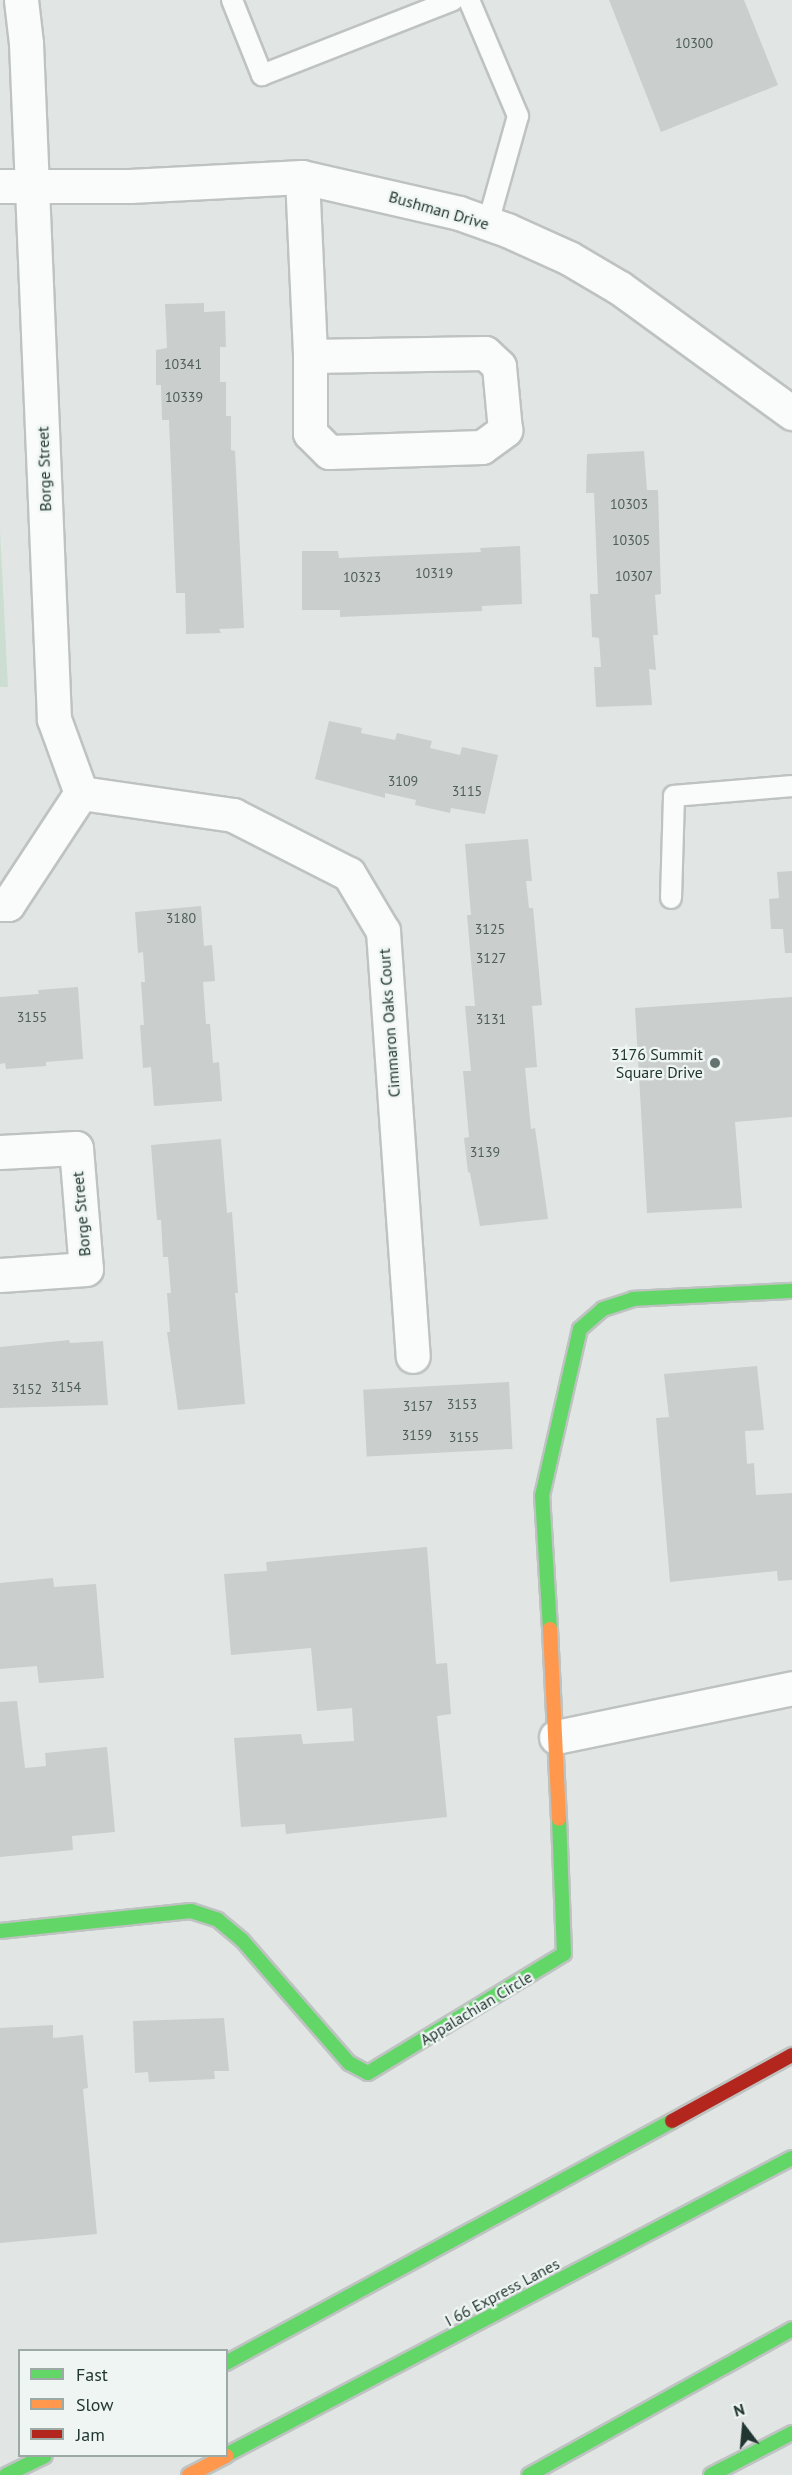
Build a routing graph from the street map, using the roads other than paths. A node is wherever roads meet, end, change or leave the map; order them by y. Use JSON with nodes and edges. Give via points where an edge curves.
{"nodes":[{"id":1,"x":21,"y":0,"type":"edge"},
{"id":2,"x":232,"y":0,"type":"edge"},
{"id":3,"x":453,"y":0,"type":"edge"},
{"id":4,"x":469,"y":0,"type":"edge"},
{"id":5,"x":302,"y":177,"type":"junction"},
{"id":6,"x":16,"y":186,"type":"edge"},
{"id":7,"x":488,"y":223,"type":"junction"},
{"id":8,"x":310,"y":356,"type":"junction"},
{"id":9,"x":792,"y":412,"type":"edge"},
{"id":10,"x":792,"y":786,"type":"edge"},
{"id":11,"x":81,"y":793,"type":"junction"},
{"id":12,"x":671,"y":898,"type":"dead end"},
{"id":13,"x":0,"y":904,"type":"edge"},
{"id":14,"x":0,"y":1152,"type":"edge"},
{"id":15,"x":0,"y":1275,"type":"edge"},
{"id":16,"x":792,"y":1291,"type":"edge"},
{"id":17,"x":413,"y":1356,"type":"dead end"},
{"id":18,"x":792,"y":1688,"type":"edge"},
{"id":19,"x":556,"y":1737,"type":"junction"},
{"id":20,"x":0,"y":1930,"type":"edge"},
{"id":21,"x":792,"y":2055,"type":"edge"},
{"id":22,"x":792,"y":2158,"type":"edge"},
{"id":23,"x":792,"y":2329,"type":"edge"},
{"id":24,"x":228,"y":2362,"type":"edge"},
{"id":25,"x":792,"y":2433,"type":"edge"},
{"id":26,"x":228,"y":2454,"type":"edge"},
{"id":27,"x":43,"y":2457,"type":"edge"},
{"id":28,"x":222,"y":2457,"type":"edge"},
{"id":29,"x":6,"y":2475,"type":"edge"},
{"id":30,"x":189,"y":2475,"type":"edge"},
{"id":31,"x":528,"y":2475,"type":"edge"},
{"id":32,"x":711,"y":2475,"type":"edge"}],
"edges":[{"from":1,"to":6,"type":"street","name":"Borge Street","via":[[26,43]]},
{"from":2,"to":3,"type":"lane","via":[[262,75]]},
{"from":4,"to":7,"type":"lane","via":[[518,116]]},
{"from":5,"to":6,"type":"street","name":"Bushman Drive","via":[[130,186]]},
{"from":5,"to":7,"type":"street","name":"Bushman Drive","via":[[415,201]]},
{"from":5,"to":8,"type":"street"},
{"from":6,"to":11,"type":"street","name":"Borge Street","via":[[54,719]]},
{"from":7,"to":9,"type":"street","name":"Bushman Drive","via":[[569,258],[620,288]]},
{"from":8,"to":8,"type":"street","via":[[310,433],[329,452],[482,447],[506,430],[499,366],[485,353]]},
{"from":10,"to":12,"type":"lane","via":[[674,796]]},
{"from":11,"to":13,"type":"street","via":[[8,904]]},
{"from":11,"to":17,"type":"street","name":"Cimmaron Oaks Court","via":[[233,815],[349,874],[383,931]]},
{"from":14,"to":15,"type":"street","name":"Borge Street","via":[[76,1148],[86,1269]]},
{"from":16,"to":19,"type":"main road","via":[[633,1299],[603,1309],[580,1329],[542,1496]]},
{"from":18,"to":19,"type":"street"},
{"from":19,"to":20,"type":"main road","name":"Appalachian Circle","via":[[564,1954],[368,2073],[349,2063],[242,1940],[218,1920],[191,1911]]},
{"from":21,"to":24,"type":"main road"},
{"from":22,"to":26,"type":"main road","name":"I 66 Express Lanes"},
{"from":23,"to":31,"type":"main road"},
{"from":25,"to":32,"type":"main road"},
{"from":27,"to":29,"type":"main road"},
{"from":28,"to":30,"type":"main road","name":"I 66 Express Lanes"}]}
